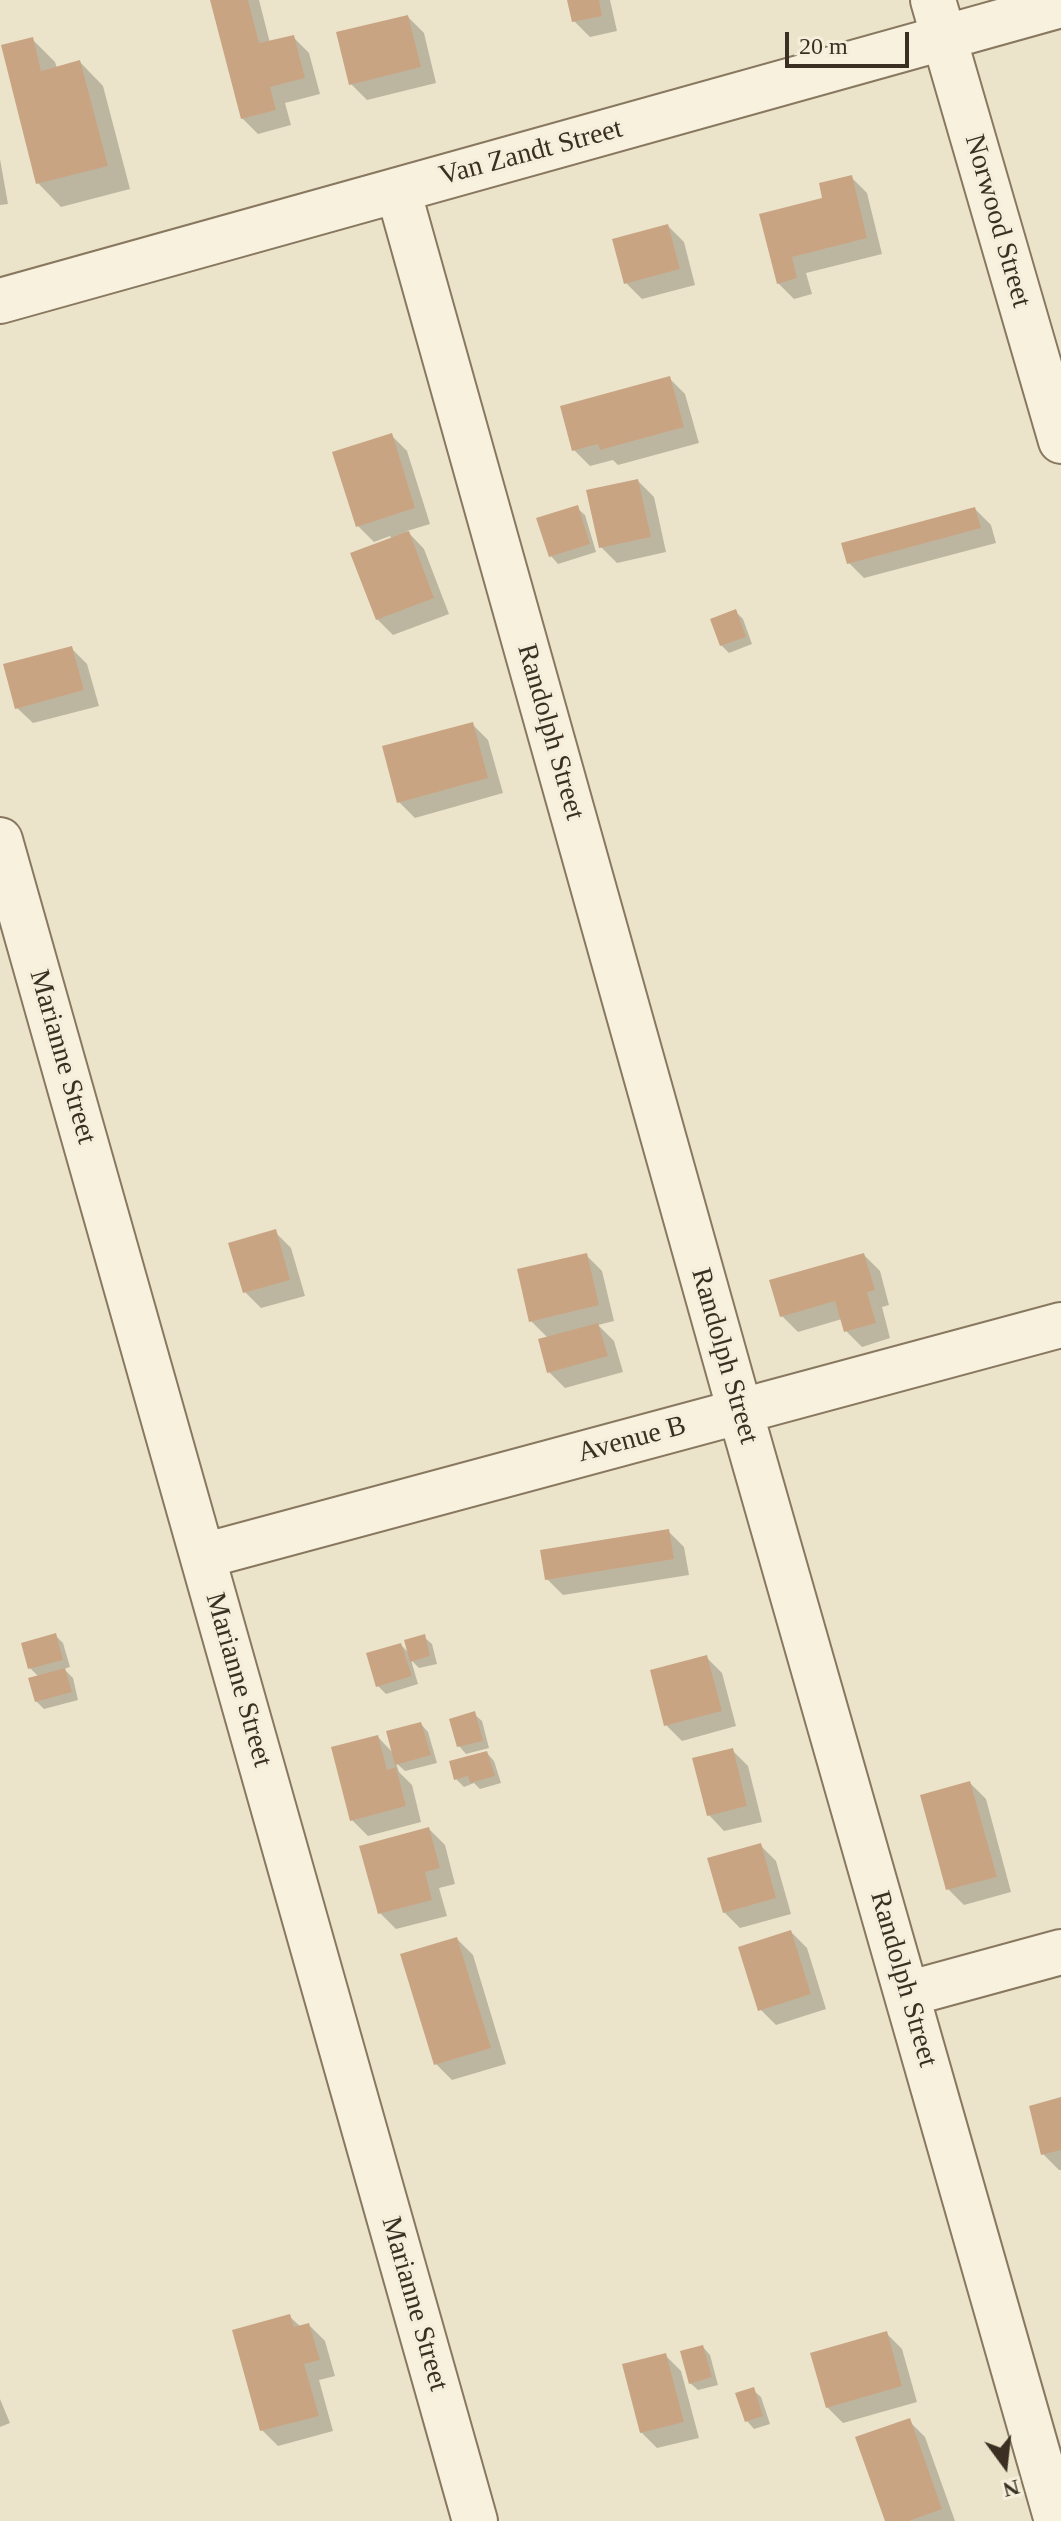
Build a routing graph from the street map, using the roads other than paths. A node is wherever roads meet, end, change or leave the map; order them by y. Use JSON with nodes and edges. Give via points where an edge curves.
{"nodes":[{"id":1,"x":1061,"y":5,"type":"edge"},
{"id":2,"x":939,"y":19,"type":"edge"},
{"id":3,"x":398,"y":190,"type":"junction"},
{"id":4,"x":0,"y":301,"type":"edge"},
{"id":5,"x":1060,"y":432,"type":"edge"},
{"id":6,"x":0,"y":840,"type":"edge"},
{"id":7,"x":1061,"y":1325,"type":"edge"},
{"id":8,"x":740,"y":1411,"type":"junction"},
{"id":9,"x":203,"y":1556,"type":"junction"},
{"id":10,"x":1061,"y":1952,"type":"edge"},
{"id":11,"x":907,"y":1994,"type":"junction"},
{"id":12,"x":475,"y":2521,"type":"edge"},
{"id":13,"x":1057,"y":2521,"type":"edge"}],
"edges":[{"from":1,"to":2,"type":"street","name":"Van Zandt Street"},
{"from":2,"to":3,"type":"street","name":"Van Zandt Street"},
{"from":2,"to":5,"type":"street","name":"Norwood Street"},
{"from":3,"to":4,"type":"street","name":"Van Zandt Street"},
{"from":3,"to":8,"type":"street","name":"Randolph Street"},
{"from":6,"to":9,"type":"street","name":"Marianne Street"},
{"from":7,"to":8,"type":"street","name":"Avenue B"},
{"from":8,"to":9,"type":"street","name":"Avenue B"},
{"from":8,"to":11,"type":"street","name":"Randolph Street"},
{"from":9,"to":12,"type":"street","name":"Marianne Street"},
{"from":10,"to":11,"type":"street"},
{"from":11,"to":13,"type":"street","name":"Randolph Street"}]}
